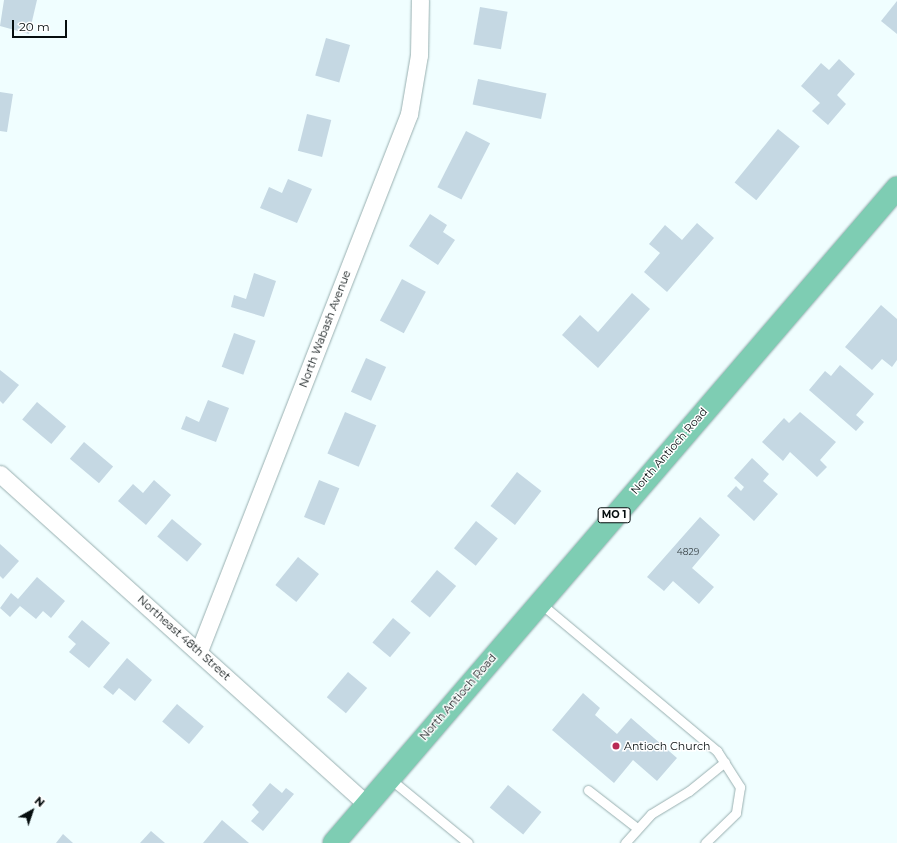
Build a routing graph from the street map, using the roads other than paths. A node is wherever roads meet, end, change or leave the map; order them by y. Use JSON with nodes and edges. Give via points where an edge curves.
{"nodes":[{"id":1,"x":420,"y":0,"type":"edge"},
{"id":2,"x":897,"y":188,"type":"edge"},
{"id":3,"x":0,"y":474,"type":"edge"},
{"id":4,"x":539,"y":602,"type":"junction"},
{"id":5,"x":199,"y":651,"type":"junction"},
{"id":6,"x":725,"y":762,"type":"junction"},
{"id":7,"x":388,"y":777,"type":"junction"},
{"id":8,"x":588,"y":790,"type":"dead end"},
{"id":9,"x":366,"y":804,"type":"junction"},
{"id":10,"x":637,"y":828,"type":"junction"},
{"id":11,"x":334,"y":843,"type":"edge"},
{"id":12,"x":468,"y":843,"type":"edge"},
{"id":13,"x":625,"y":843,"type":"edge"},
{"id":14,"x":705,"y":843,"type":"edge"}],
"edges":[{"from":1,"to":5,"type":"street","name":"North Wabash Avenue","via":[[419,55],[409,114]]},
{"from":2,"to":4,"type":"main road","name":"North Antioch Road","number":"MO 1"},
{"from":3,"to":5,"type":"street","name":"Northeast 48th Street"},
{"from":4,"to":6,"type":"lane","via":[[717,751]]},
{"from":4,"to":7,"type":"main road","name":"North Antioch Road","number":"MO 1"},
{"from":5,"to":9,"type":"street","name":"Northeast 48th Street"},
{"from":6,"to":10,"type":"lane","via":[[689,790],[651,814]]},
{"from":6,"to":14,"type":"lane","via":[[740,787],[736,813]]},
{"from":7,"to":9,"type":"main road","name":"North Antioch Road","number":"MO 1"},
{"from":7,"to":12,"type":"lane"},
{"from":8,"to":10,"type":"lane"},
{"from":9,"to":11,"type":"main road","name":"North Antioch Road","number":"MO 1"},
{"from":10,"to":13,"type":"lane"}]}
